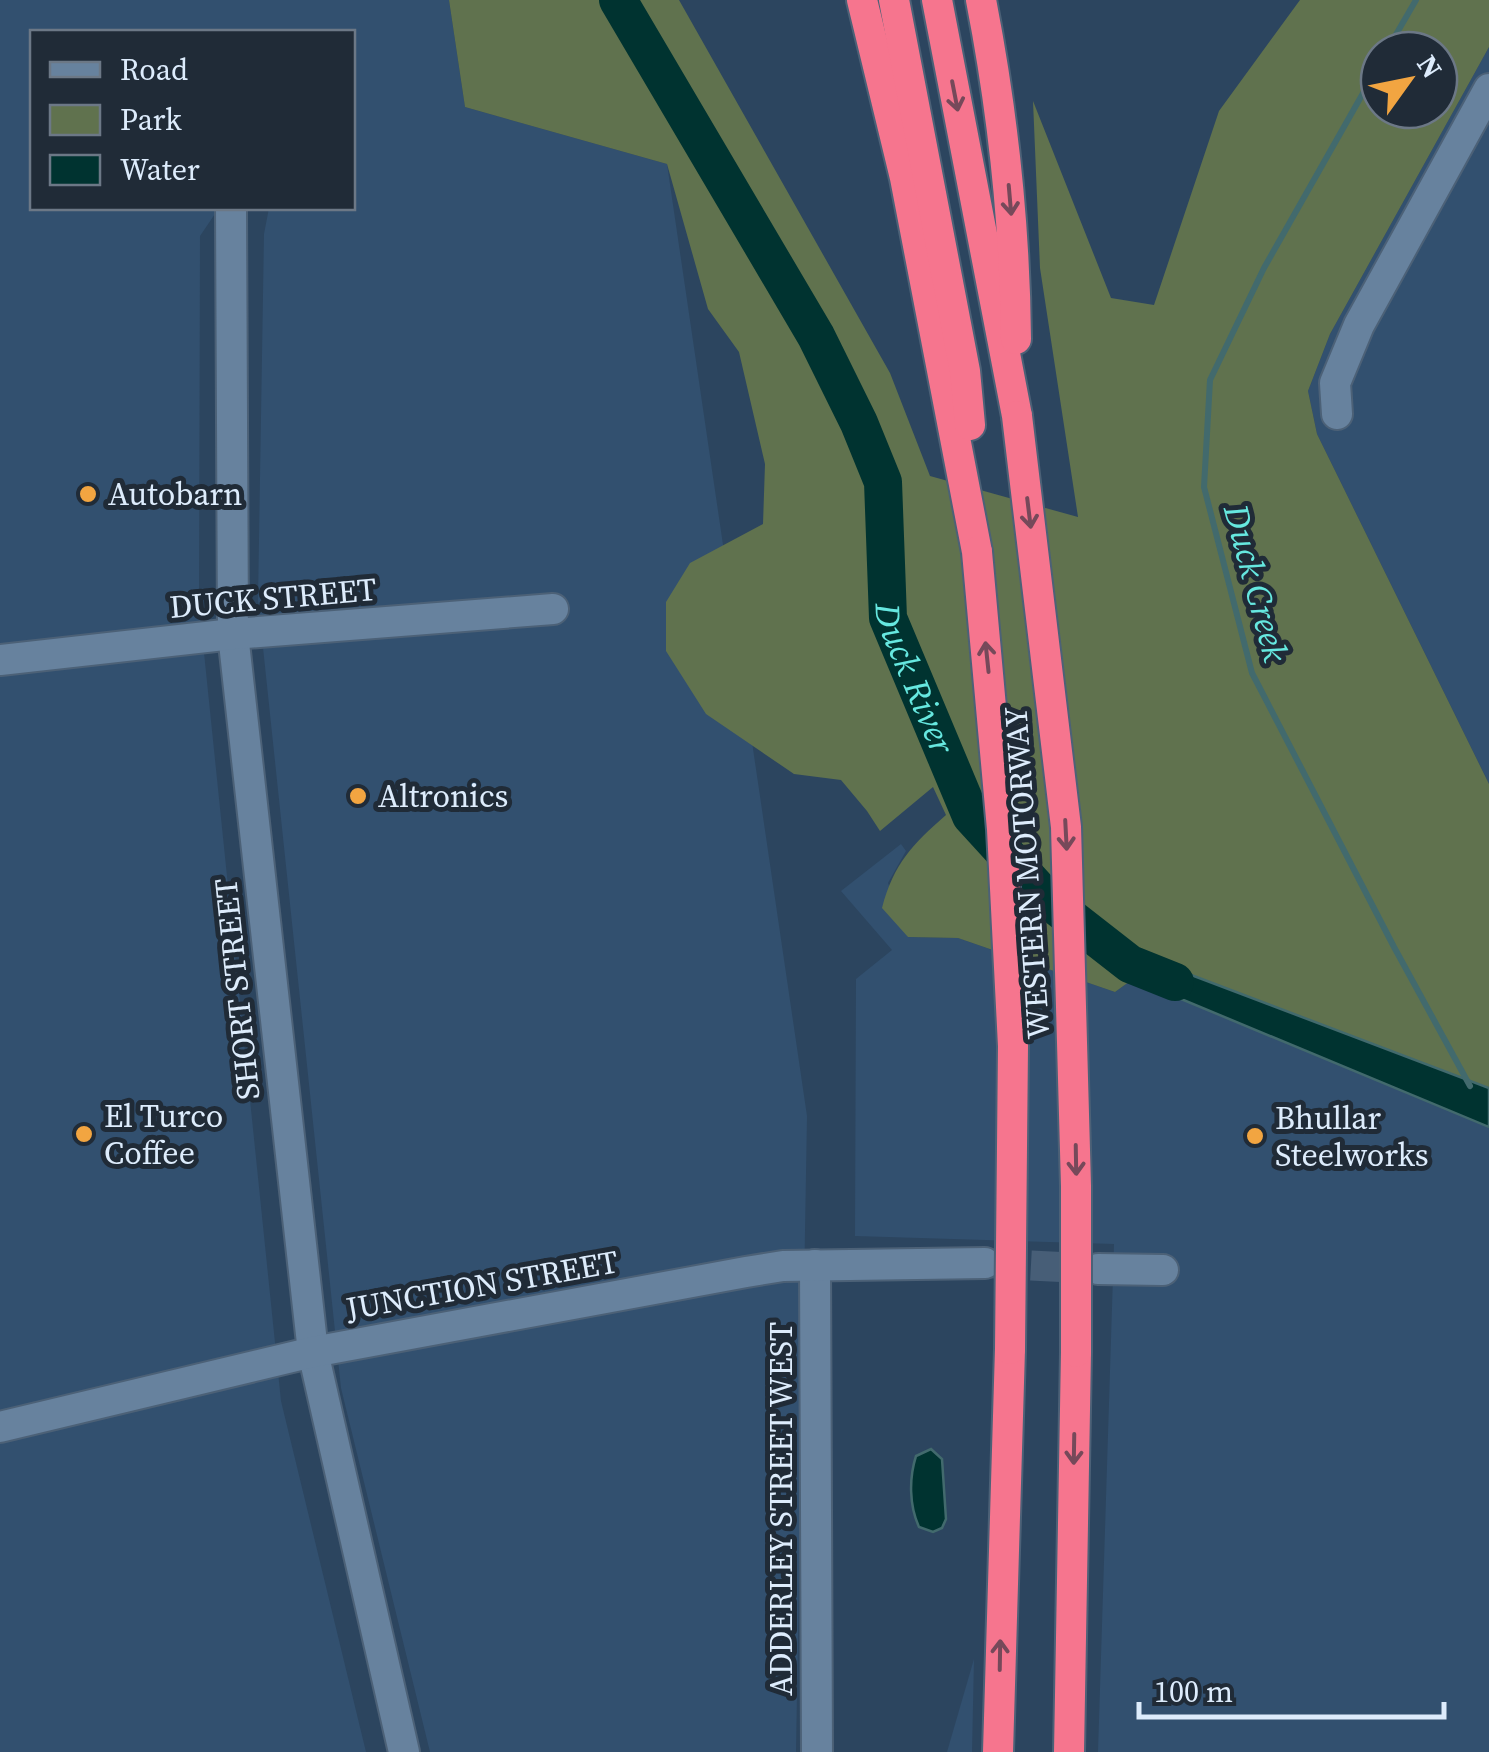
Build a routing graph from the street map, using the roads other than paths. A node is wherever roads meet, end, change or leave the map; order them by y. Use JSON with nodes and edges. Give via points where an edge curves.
{"nodes":[{"id":1,"x":862,"y":0,"type":"edge"},
{"id":2,"x":894,"y":0,"type":"edge"},
{"id":3,"x":937,"y":0,"type":"edge"},
{"id":4,"x":981,"y":0,"type":"edge"},
{"id":5,"x":1489,"y":90,"type":"edge"},
{"id":6,"x":232,"y":210,"type":"edge"},
{"id":7,"x":952,"y":367,"type":"junction"},
{"id":8,"x":1337,"y":414,"type":"dead end"},
{"id":9,"x":1017,"y":416,"type":"junction"},
{"id":10,"x":553,"y":610,"type":"dead end"},
{"id":11,"x":233,"y":634,"type":"junction"},
{"id":12,"x":0,"y":660,"type":"edge"},
{"id":13,"x":985,"y":1262,"type":"tunnel mouth"},
{"id":14,"x":814,"y":1266,"type":"junction"},
{"id":15,"x":1098,"y":1269,"type":"tunnel mouth"},
{"id":16,"x":1162,"y":1270,"type":"dead end"},
{"id":17,"x":313,"y":1352,"type":"junction"},
{"id":18,"x":0,"y":1427,"type":"edge"},
{"id":19,"x":404,"y":1752,"type":"edge"},
{"id":20,"x":818,"y":1752,"type":"edge"},
{"id":21,"x":998,"y":1752,"type":"edge"},
{"id":22,"x":1069,"y":1752,"type":"edge"}],
"edges":[{"from":1,"to":7,"type":"highway","name":"WESTERN MOTORWAY"},
{"from":2,"to":7,"type":"highway","name":"WESTERN MOTORWAY"},
{"from":3,"to":9,"type":"highway","name":"WESTERN MOTORWAY","one_way":true},
{"from":4,"to":9,"type":"highway","one_way":true,"via":[[1006,153]]},
{"from":5,"to":8,"type":"street","via":[[1359,326],[1335,383]]},
{"from":6,"to":11,"type":"street","name":"SHORT STREET"},
{"from":21,"to":7,"type":"highway","name":"WESTERN MOTORWAY","one_way":true,"bridge":true,"via":[[1013,1046],[974,461]]},
{"from":9,"to":22,"type":"highway","name":"WESTERN MOTORWAY","one_way":true,"bridge":true,"via":[[1066,827],[1076,1352]]},
{"from":10,"to":11,"type":"street","name":"DUCK STREET"},
{"from":11,"to":12,"type":"street","name":"DUCK STREET"},
{"from":11,"to":17,"type":"street","name":"SHORT STREET"},
{"from":13,"to":14,"type":"street","name":"JUNCTION STREET"},
{"from":14,"to":17,"type":"street","name":"JUNCTION STREET","via":[[746,1272]]},
{"from":14,"to":20,"type":"street","name":"ADDERLEY STREET WEST"},
{"from":15,"to":16,"type":"street"},
{"from":17,"to":18,"type":"street","name":"JUNCTION STREET"},
{"from":17,"to":19,"type":"street","name":"SHORT STREET"}]}
